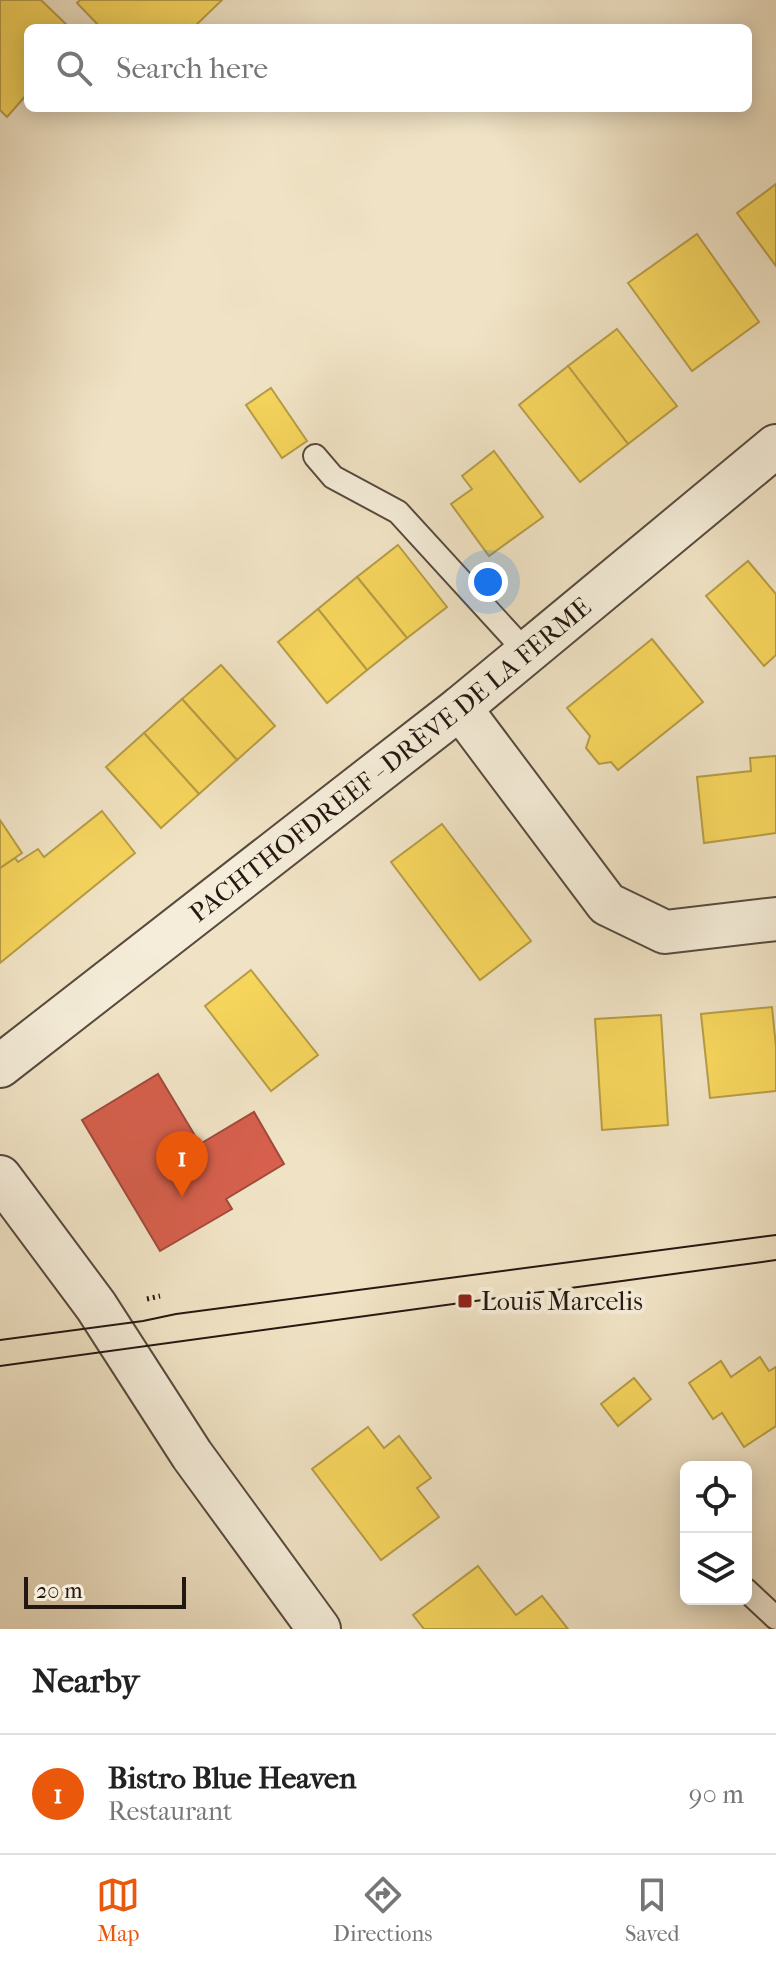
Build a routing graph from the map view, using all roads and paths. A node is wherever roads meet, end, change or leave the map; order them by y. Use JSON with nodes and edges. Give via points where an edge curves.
{"nodes":[{"id":1,"x":776,"y":446,"type":"edge"},
{"id":2,"x":315,"y":456,"type":"dead end"},
{"id":3,"x":527,"y":653,"type":"junction"},
{"id":4,"x":460,"y":708,"type":"junction"},
{"id":5,"x":776,"y":919,"type":"edge"},
{"id":6,"x":0,"y":1066,"type":"edge"},
{"id":7,"x":0,"y":1177,"type":"edge"},
{"id":8,"x":752,"y":1596,"type":"edge"},
{"id":9,"x":776,"y":1618,"type":"edge"},
{"id":10,"x":319,"y":1629,"type":"edge"}],
"edges":[{"from":1,"to":3,"type":"street","name":"PACHTHOFDREEF - DRÈVE DE LA FERME"},
{"from":2,"to":3,"type":"lane","via":[[333,477],[398,512]]},
{"from":3,"to":4,"type":"street","name":"PACHTHOFDREEF - DRÈVE DE LA FERME"},
{"from":4,"to":5,"type":"street","via":[[607,904],[665,932]]},
{"from":4,"to":6,"type":"street","name":"PACHTHOFDREEF - DRÈVE DE LA FERME"},
{"from":7,"to":10,"type":"street","via":[[96,1306],[192,1455]]},
{"from":8,"to":9,"type":"lane"}]}
